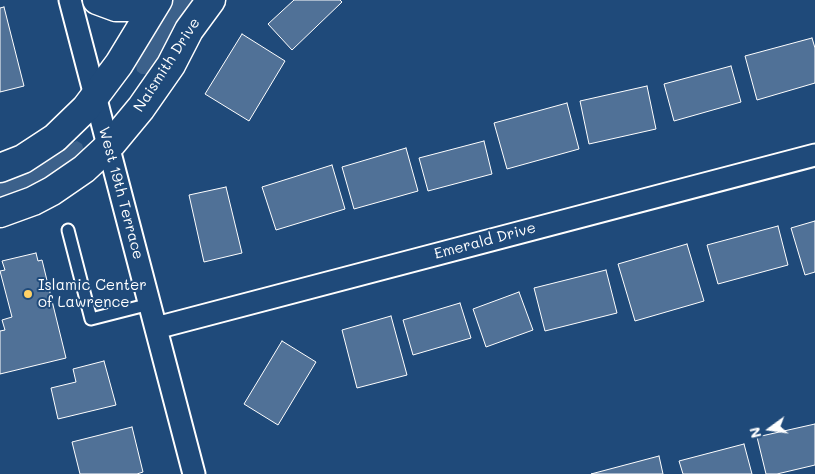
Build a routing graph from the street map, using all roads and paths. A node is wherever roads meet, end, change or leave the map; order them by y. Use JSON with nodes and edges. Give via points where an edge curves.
{"nodes":[{"id":1,"x":70,"y":0,"type":"edge"},
{"id":2,"x":97,"y":0,"type":"edge"},
{"id":3,"x":211,"y":0,"type":"edge"},
{"id":4,"x":157,"y":1,"type":"edge"},
{"id":5,"x":95,"y":97,"type":"junction"},
{"id":6,"x":108,"y":146,"type":"junction"},
{"id":7,"x":815,"y":155,"type":"edge"},
{"id":8,"x":0,"y":168,"type":"edge"},
{"id":9,"x":0,"y":213,"type":"edge"},
{"id":10,"x":68,"y":230,"type":"dead end"},
{"id":11,"x":150,"y":304,"type":"junction"},
{"id":12,"x":156,"y":328,"type":"junction"},
{"id":13,"x":194,"y":474,"type":"edge"}],
"edges":[{"from":1,"to":5,"type":"street","name":"West 19th Terrace"},
{"from":2,"to":4,"type":"street","via":[[116,7]]},
{"from":3,"to":6,"type":"street","name":"Naismith Drive","via":[[141,108]]},
{"from":4,"to":5,"type":"street"},
{"from":5,"to":6,"type":"street","name":"West 19th Terrace"},
{"from":5,"to":8,"type":"street","via":[[55,138]]},
{"from":6,"to":9,"type":"street","name":"Naismith Drive","via":[[84,169],[52,191]]},
{"from":6,"to":11,"type":"street","name":"West 19th Terrace"},
{"from":7,"to":12,"type":"street","name":"Emerald Drive"},
{"from":10,"to":11,"type":"lane","via":[[91,319]]},
{"from":11,"to":12,"type":"street","name":"West 19th Terrace"},
{"from":12,"to":13,"type":"street","name":"West 19th Terrace"}]}
